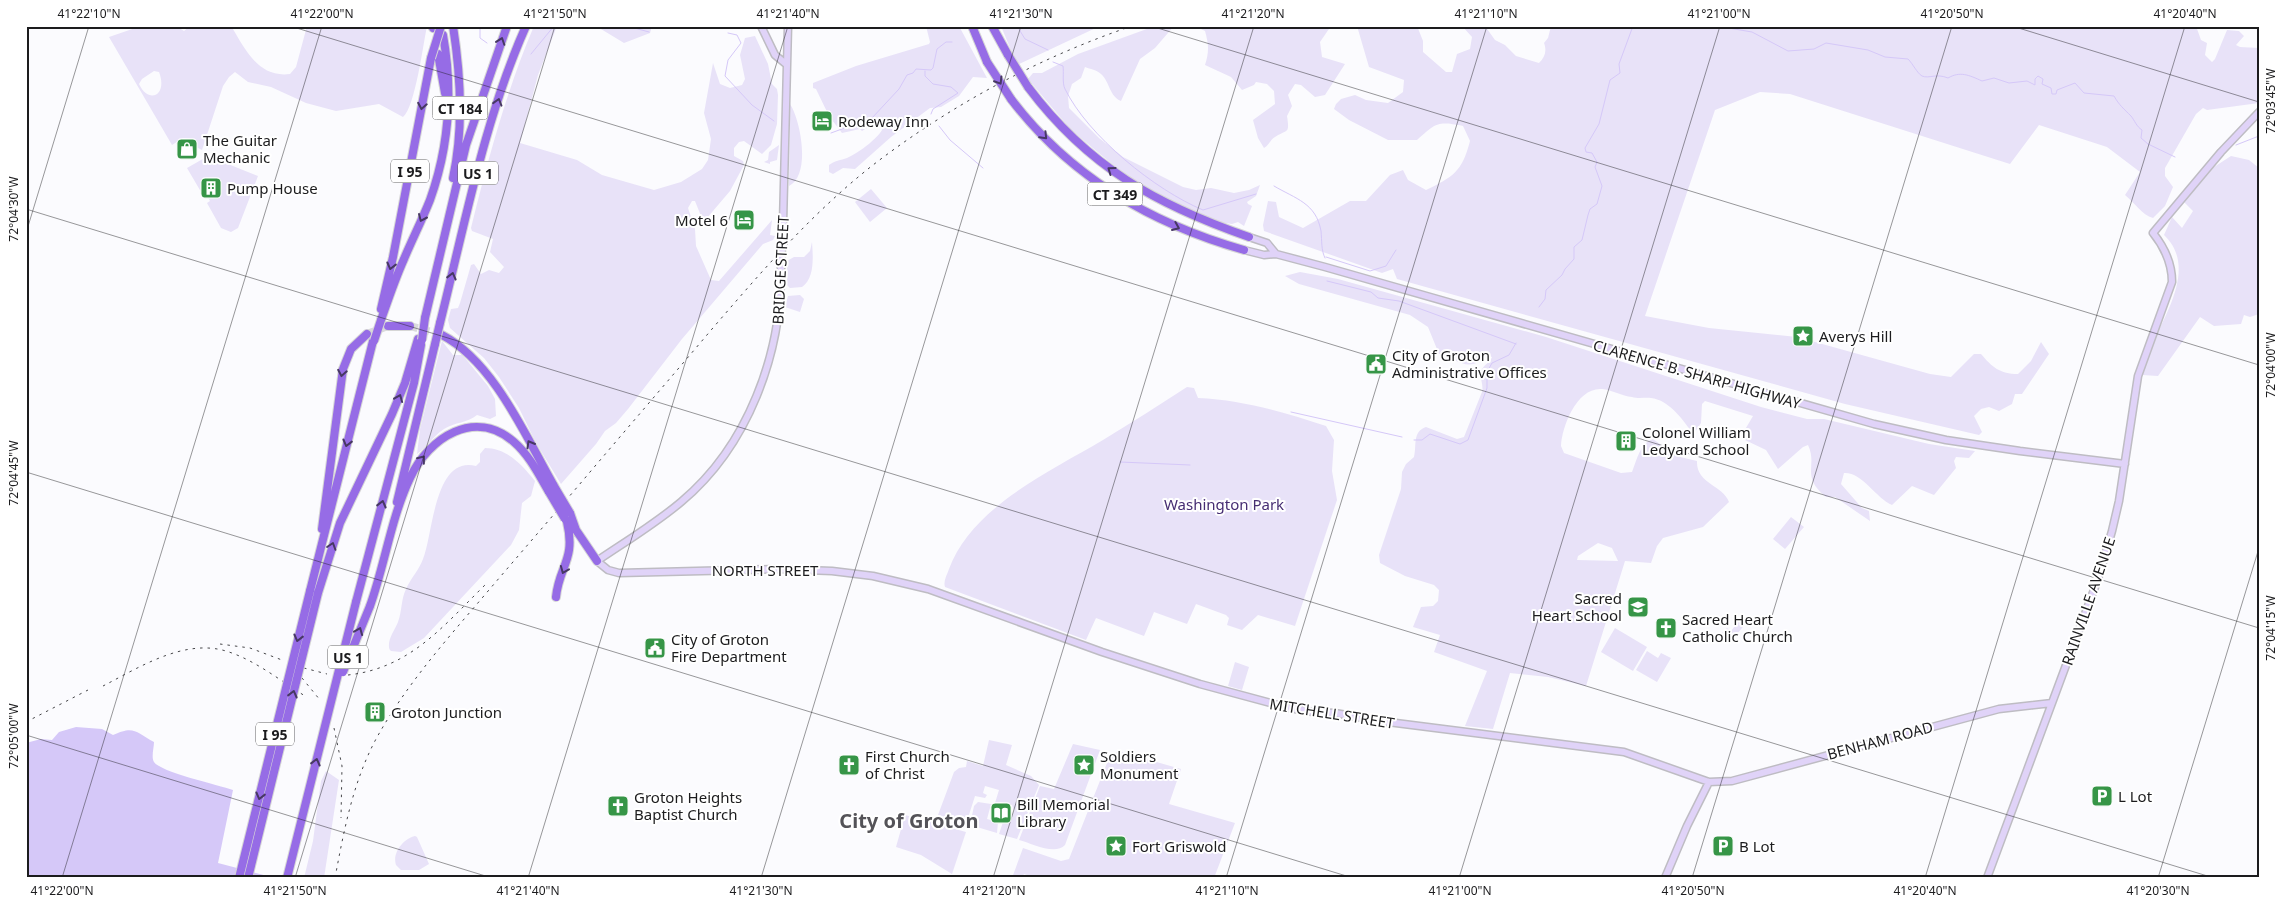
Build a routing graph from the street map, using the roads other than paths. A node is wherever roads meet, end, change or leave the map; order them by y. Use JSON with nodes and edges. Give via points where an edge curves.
{"nodes":[{"id":1,"x":453,"y":26,"type":"edge"},
{"id":2,"x":507,"y":26,"type":"edge"},
{"id":3,"x":526,"y":26,"type":"edge"},
{"id":4,"x":761,"y":26,"type":"edge"},
{"id":5,"x":788,"y":26,"type":"edge"},
{"id":6,"x":965,"y":26,"type":"edge"},
{"id":7,"x":972,"y":26,"type":"edge"},
{"id":8,"x":992,"y":26,"type":"edge"},
{"id":9,"x":435,"y":27,"type":"edge"},
{"id":10,"x":443,"y":35,"type":"dead end"},
{"id":11,"x":982,"y":50,"type":"junction"},
{"id":12,"x":434,"y":56,"type":"junction"},
{"id":13,"x":786,"y":64,"type":"junction"},
{"id":14,"x":2259,"y":112,"type":"edge"},
{"id":15,"x":446,"y":127,"type":"junction"},
{"id":16,"x":1249,"y":238,"type":"joint"},
{"id":17,"x":1244,"y":250,"type":"joint"},
{"id":18,"x":1276,"y":254,"type":"junction"},
{"id":19,"x":431,"y":290,"type":"junction"},
{"id":20,"x":379,"y":321,"type":"junction"},
{"id":21,"x":388,"y":326,"type":"tunnel mouth"},
{"id":22,"x":410,"y":326,"type":"tunnel mouth"},
{"id":23,"x":367,"y":334,"type":"tunnel mouth"},
{"id":24,"x":442,"y":336,"type":"tunnel mouth"},
{"id":25,"x":420,"y":339,"type":"junction"},
{"id":26,"x":373,"y":342,"type":"joint"},
{"id":27,"x":2125,"y":464,"type":"junction"},
{"id":28,"x":552,"y":489,"type":"junction"},
{"id":29,"x":567,"y":518,"type":"junction"},
{"id":30,"x":323,"y":541,"type":"junction"},
{"id":31,"x":596,"y":561,"type":"junction"},
{"id":32,"x":381,"y":570,"type":"junction"},
{"id":33,"x":935,"y":592,"type":"joint"},
{"id":34,"x":556,"y":597,"type":"dead end"},
{"id":35,"x":2052,"y":703,"type":"junction"},
{"id":36,"x":329,"y":709,"type":"junction"},
{"id":37,"x":1709,"y":782,"type":"junction"},
{"id":38,"x":239,"y":878,"type":"edge"},
{"id":39,"x":248,"y":878,"type":"edge"},
{"id":40,"x":287,"y":878,"type":"edge"},
{"id":41,"x":1665,"y":878,"type":"edge"},
{"id":42,"x":1987,"y":878,"type":"edge"}],
"edges":[{"from":1,"to":19,"type":"highway","number":"CT 184","via":[[460,85],[458,141],[431,272]]},
{"from":19,"to":2,"type":"highway","one_way":true,"via":[[468,140]]},
{"from":32,"to":3,"type":"highway","number":"US 1","one_way":true,"bridge":true,"via":[[490,126]]},
{"from":4,"to":13,"type":"main road","via":[[775,55]]},
{"from":5,"to":13,"type":"main road","name":"BRIDGE STREET"},
{"from":6,"to":11,"type":"highway"},
{"from":7,"to":11,"type":"highway","number":"CT 349"},
{"from":16,"to":8,"type":"highway","number":"CT 349","one_way":true,"bridge":true,"via":[[1175,208],[1115,173],[1075,141],[1028,87]]},
{"from":9,"to":12,"type":"highway","number":"I 95","bridge":true},
{"from":10,"to":15,"type":"highway","number":"US 1","via":[[448,78]]},
{"from":11,"to":17,"type":"highway","number":"CT 349","one_way":true,"bridge":true,"via":[[1011,99],[1069,160],[1109,191],[1178,228]]},
{"from":12,"to":15,"type":"highway","via":[[444,92]]},
{"from":12,"to":20,"type":"highway","number":"I 95","one_way":true},
{"from":13,"to":31,"type":"main road","name":"BRIDGE STREET","bridge":true,"via":[[780,311],[771,354],[757,396],[737,434],[686,498]]},
{"from":14,"to":27,"type":"main road","name":"RAINVILLE AVENUE","via":[[2220,152],[2152,234],[2167,253],[2172,282],[2138,376]]},
{"from":15,"to":20,"type":"highway","number":"US 1","one_way":true,"via":[[433,190]]},
{"from":16,"to":18,"type":"main road","name":"CLARENCE B. SHARP HIGHWAY","number":"CT 349","via":[[1267,243]]},
{"from":17,"to":18,"type":"main road","name":"CLARENCE B. SHARP HIGHWAY","number":"CT 349"},
{"from":18,"to":27,"type":"main road","name":"CLARENCE B. SHARP HIGHWAY","number":"CT 349","via":[[1874,424],[2004,449]]},
{"from":19,"to":25,"type":"highway","bridge":true},
{"from":20,"to":26,"type":"highway","number":"US 1","bridge":true},
{"from":21,"to":22,"type":"highway"},
{"from":23,"to":30,"type":"highway","one_way":true,"via":[[350,349],[343,369],[322,519]]},
{"from":28,"to":24,"type":"highway","one_way":true,"via":[[490,379],[465,351]]},
{"from":36,"to":25,"type":"highway","one_way":true,"bridge":true,"via":[[414,383]]},
{"from":39,"to":25,"type":"highway","one_way":true,"bridge":true,"via":[[318,593],[340,523],[392,414]]},
{"from":26,"to":30,"type":"highway","number":"I 95","one_way":true},
{"from":27,"to":35,"type":"main road","name":"RAINVILLE AVENUE","via":[[2104,561]]},
{"from":28,"to":29,"type":"highway","bridge":true},
{"from":32,"to":28,"type":"highway","one_way":true,"via":[[404,494],[416,468],[436,444],[454,432],[480,427],[507,436]]},
{"from":29,"to":31,"type":"highway"},
{"from":29,"to":34,"type":"highway","one_way":true,"via":[[570,554]]},
{"from":30,"to":38,"type":"highway","number":"I 95","one_way":true,"bridge":true},
{"from":31,"to":33,"type":"main road","name":"NORTH STREET","via":[[621,574],[779,569],[832,571],[873,576]]},
{"from":36,"to":32,"type":"highway","number":"US 1","one_way":true,"bridge":true},
{"from":33,"to":37,"type":"main road","name":"MITCHELL STREET","via":[[1102,652],[1271,704],[1303,711],[1624,752]]},
{"from":35,"to":37,"type":"main road","name":"BENHAM ROAD","via":[[2000,709],[1732,781]]},
{"from":35,"to":42,"type":"main road","name":"RAINVILLE AVENUE"},
{"from":40,"to":36,"type":"highway","one_way":true,"bridge":true},
{"from":37,"to":41,"type":"main road"}]}
